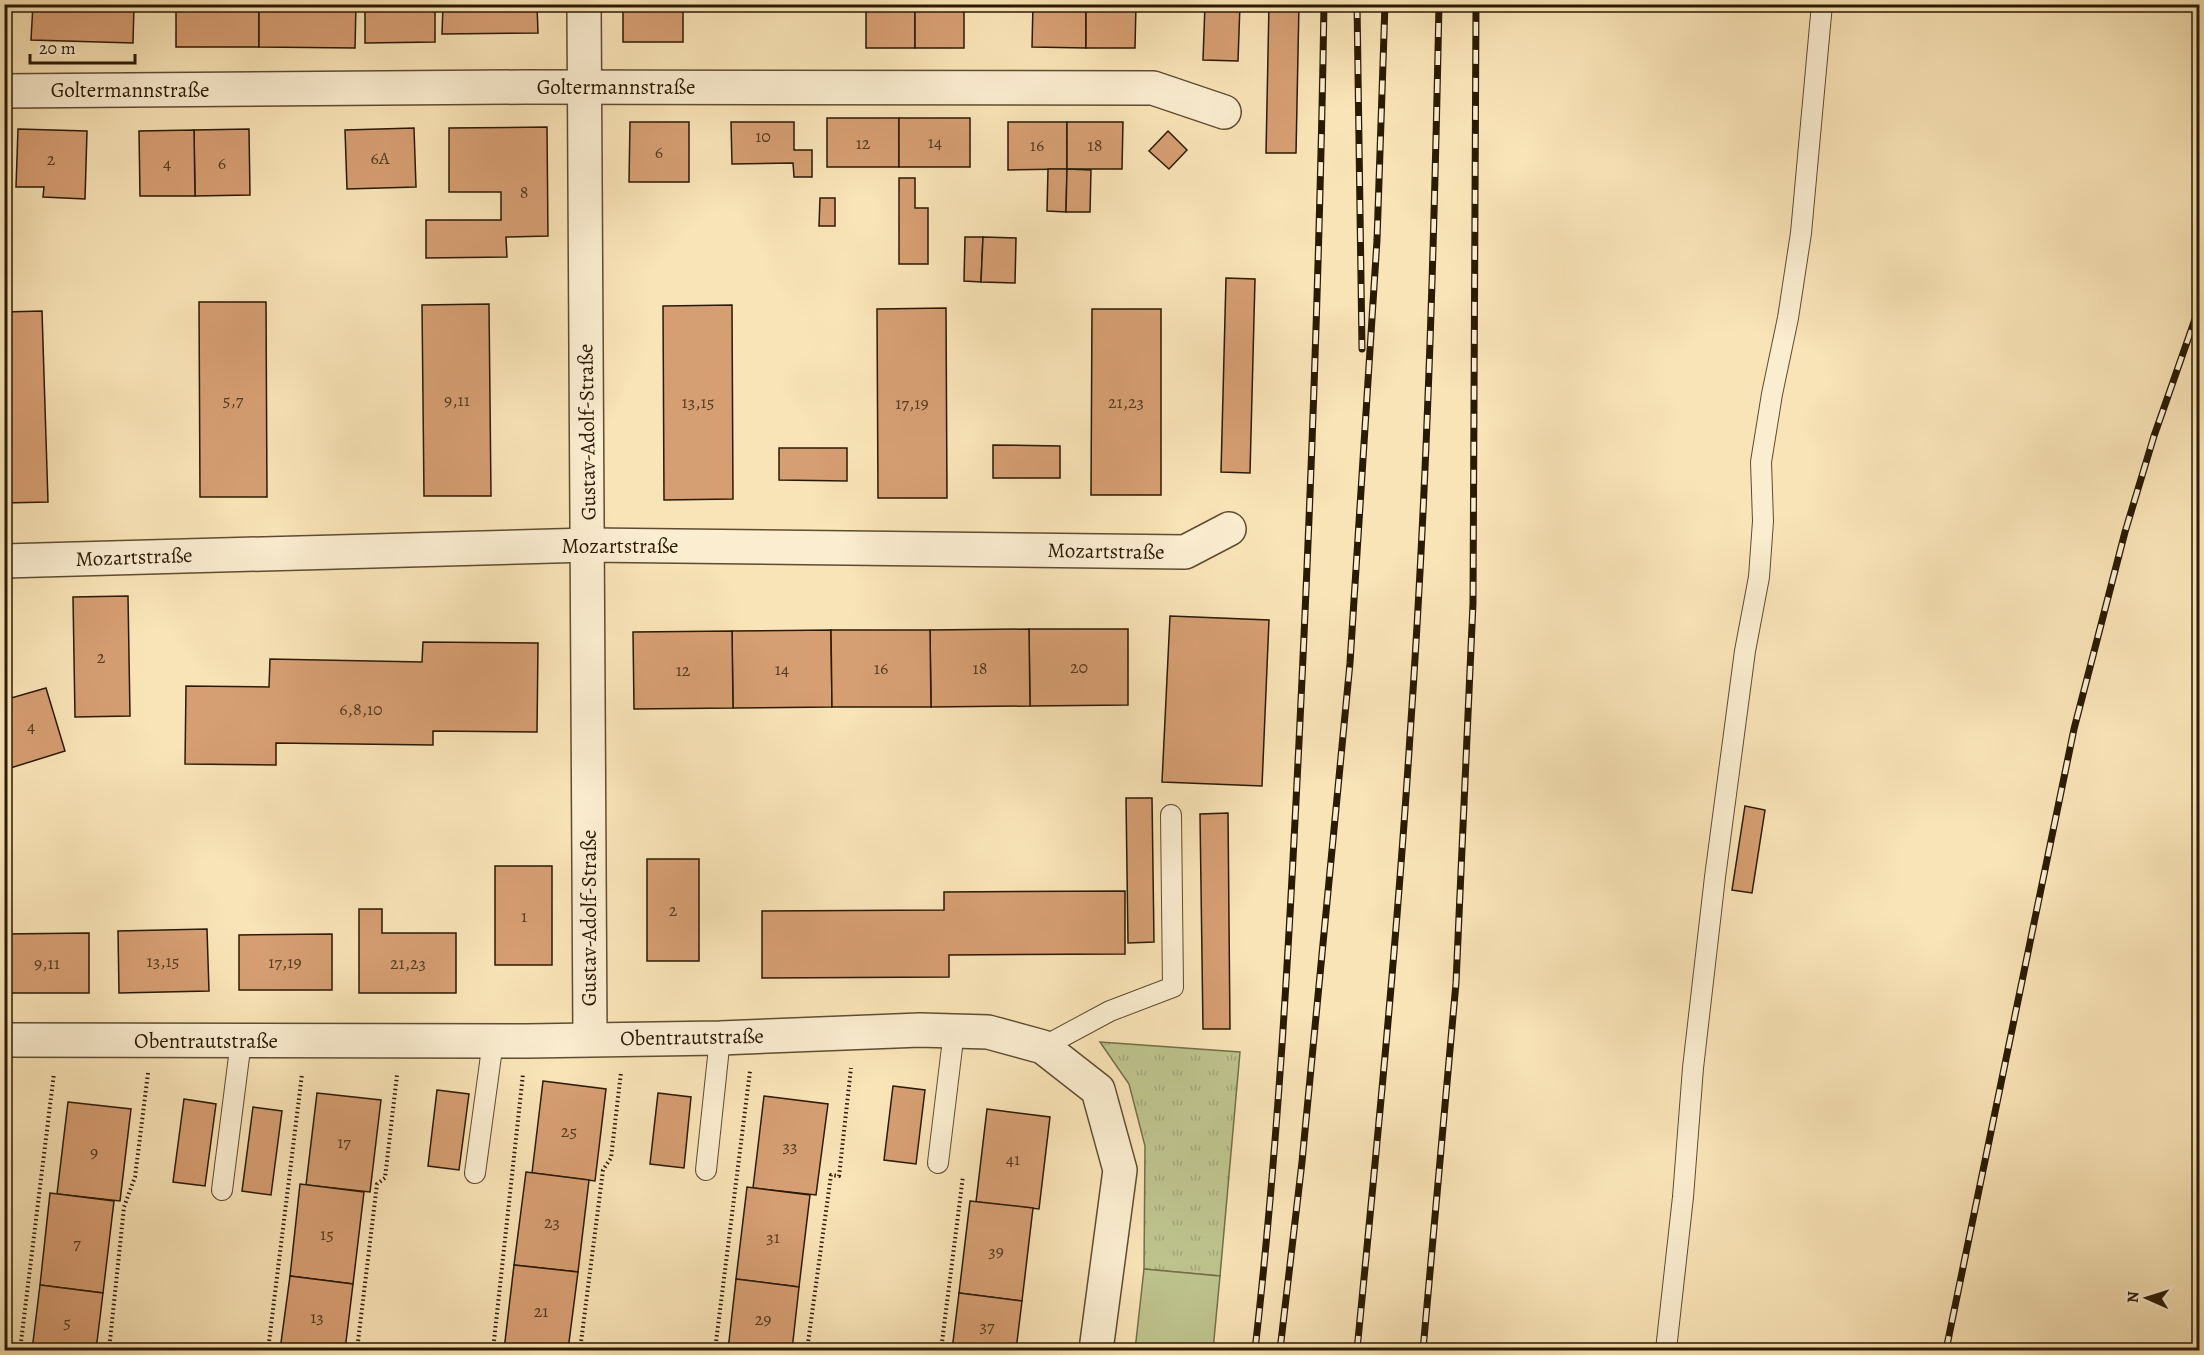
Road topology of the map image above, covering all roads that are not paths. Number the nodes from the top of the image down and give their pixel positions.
1 (584, 4) edge
2 (1822, 4) edge
3 (584, 87) junction
4 (4, 91) edge
5 (1224, 112) dead end
6 (1229, 529) dead end
7 (589, 545) junction
8 (4, 561) edge
9 (1171, 815) dead end
10 (954, 1031) junction
11 (720, 1038) junction
12 (590, 1039) junction
13 (4, 1040) edge
14 (241, 1041) junction
15 (493, 1041) junction
16 (1043, 1047) junction
17 (938, 1163) dead end
18 (706, 1170) dead end
19 (475, 1173) dead end
20 (222, 1190) dead end
21 (1096, 1350) edge
22 (1666, 1350) edge

1 - 3 street, Gustav-Adolf-Straße
2 - 22 lane
3 - 4 street, Goltermannstraße
3 - 5 street, Goltermannstraße
3 - 7 street, Gustav-Adolf-Straße
6 - 7 street, Mozartstraße
7 - 8 street, Mozartstraße
7 - 12 street, Gustav-Adolf-Straße
9 - 16 lane
10 - 11 street, Obentrautstraße
10 - 16 street, Obentrautstraße
10 - 17 lane
11 - 12 street, Obentrautstraße
11 - 18 lane
12 - 15 street, Obentrautstraße
13 - 14 street, Obentrautstraße
14 - 15 street, Obentrautstraße
14 - 20 lane
15 - 19 lane
16 - 21 street, Obentrautstraße

